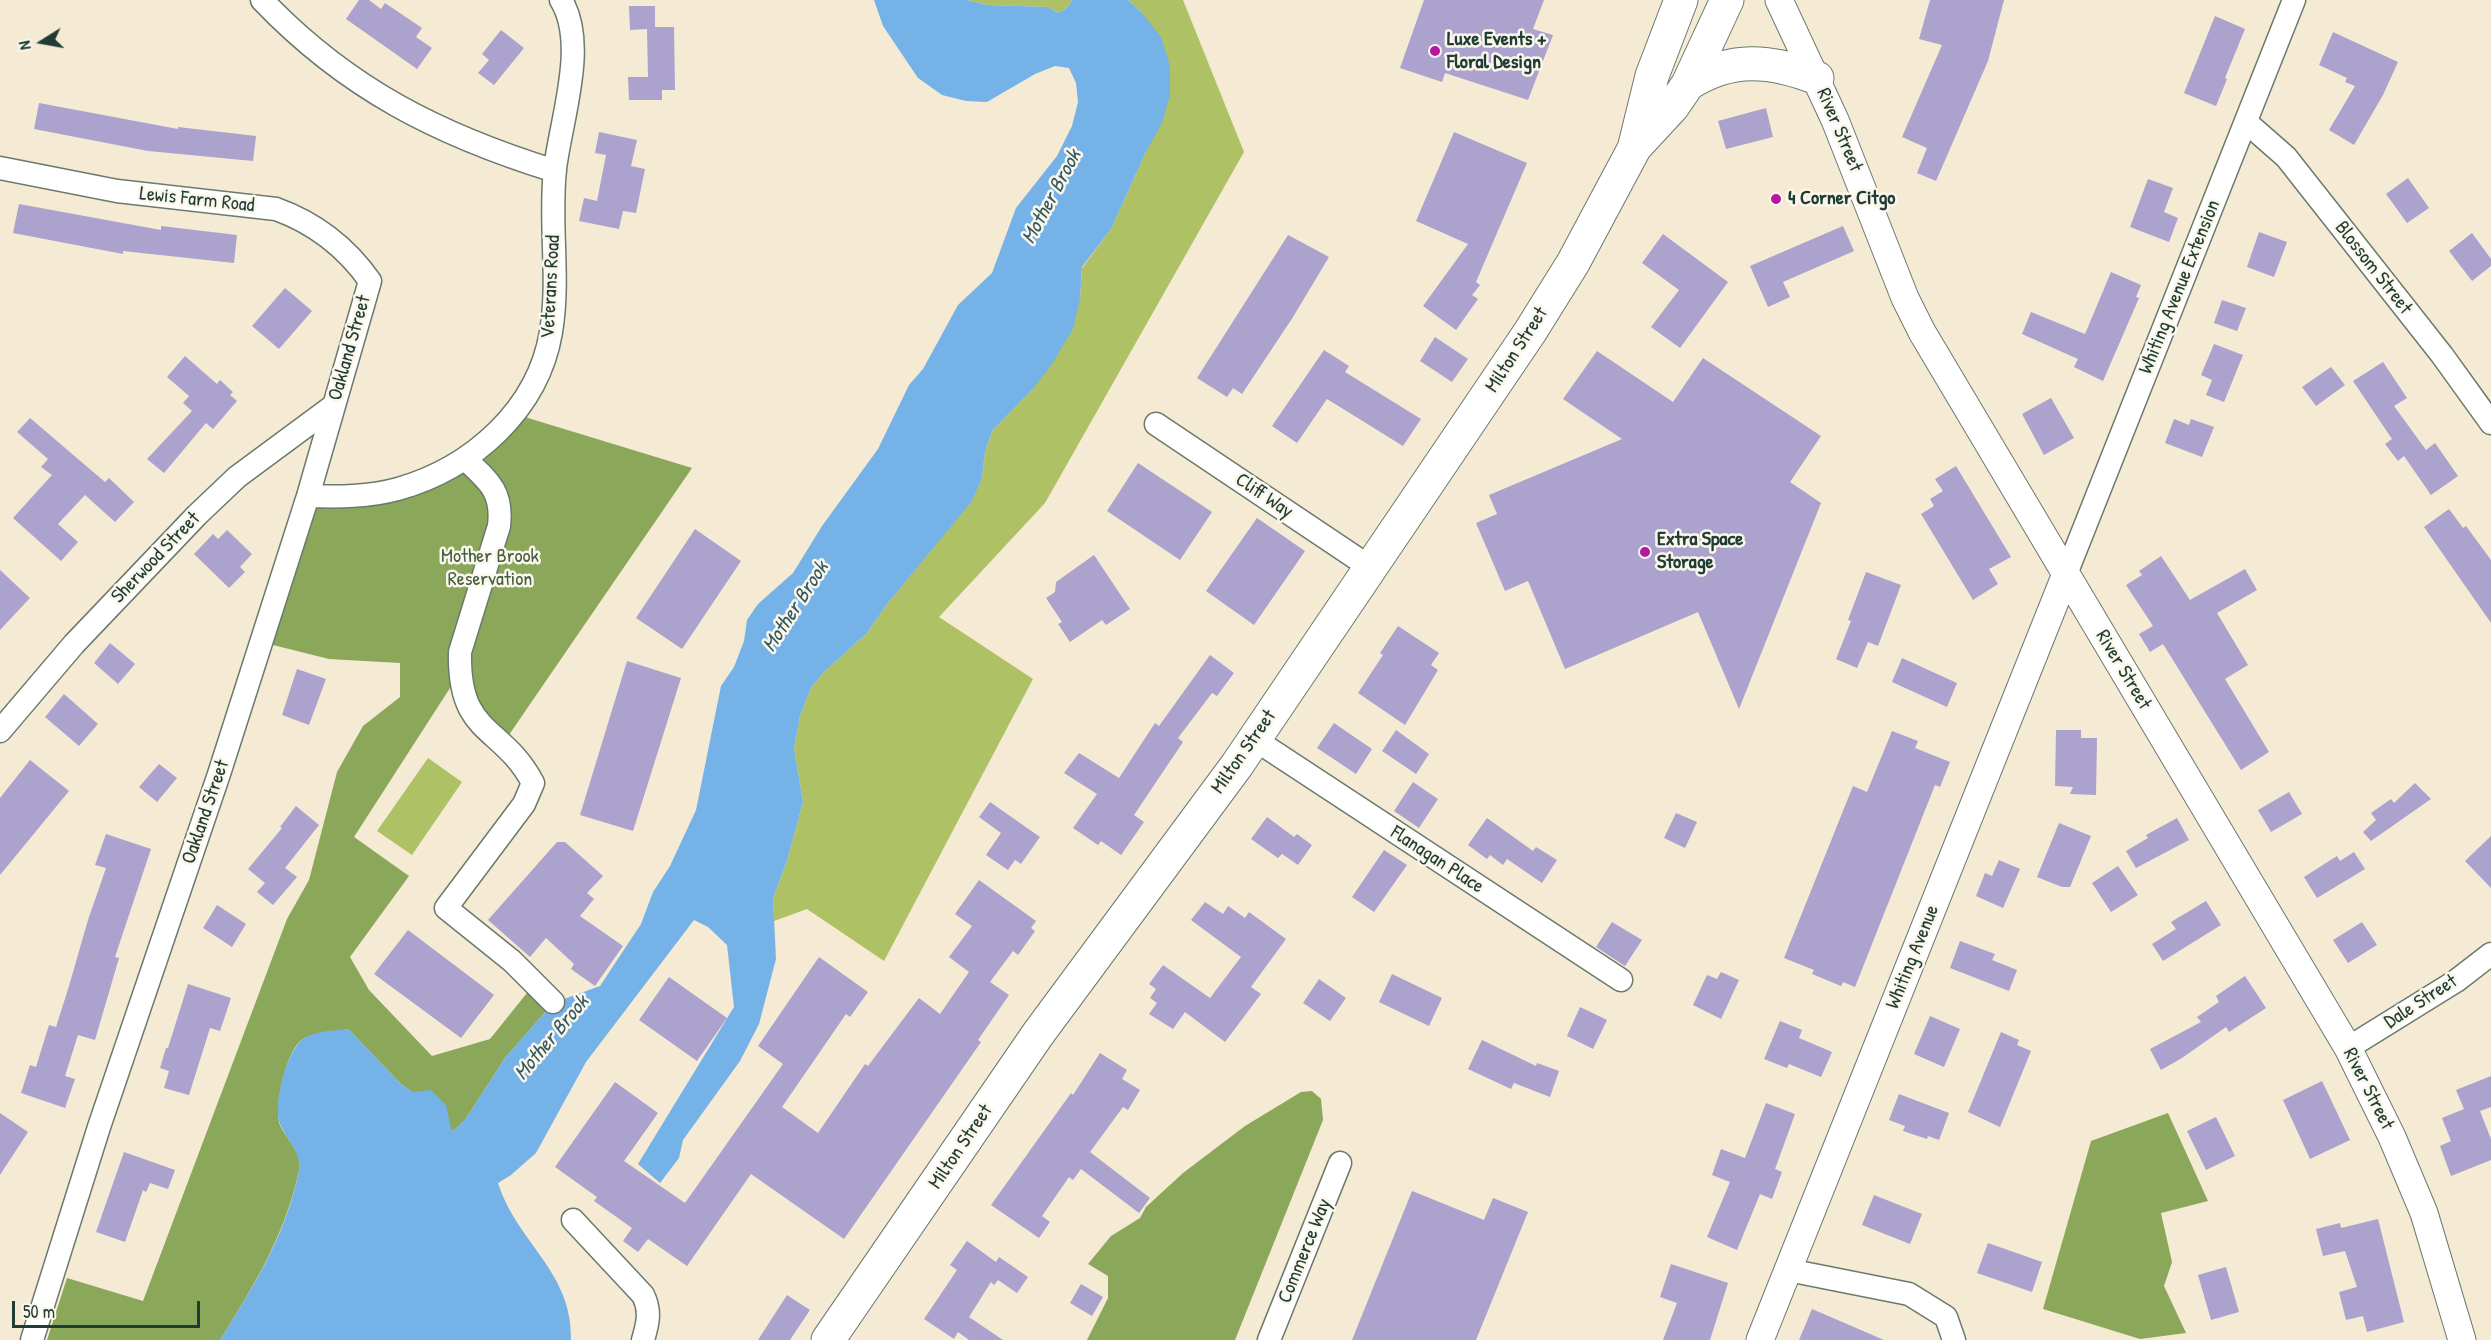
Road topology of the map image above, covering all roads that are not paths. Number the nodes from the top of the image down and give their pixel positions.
1 (262, 0) edge
2 (561, 0) edge
3 (1662, 0) edge
4 (1681, 0) edge
5 (1727, 0) edge
6 (1779, 0) edge
7 (2294, 0) edge
8 (1652, 76) junction
9 (1817, 78) junction
10 (1688, 84) junction
11 (2246, 122) junction
12 (1635, 147) junction
13 (0, 168) edge
14 (555, 171) junction
15 (370, 281) joint
16 (333, 406) junction
17 (2491, 423) edge
18 (1156, 424) dead end
19 (465, 459) junction
20 (308, 496) junction
21 (1371, 568) junction
22 (2066, 574) junction
23 (0, 731) edge
24 (1254, 739) junction
25 (2491, 954) edge
26 (1621, 980) dead end
27 (553, 1002) dead end
28 (2348, 1048) junction
29 (1340, 1162) dead end
30 (573, 1220) dead end
31 (1788, 1270) junction
32 (32, 1340) edge
33 (643, 1340) edge
34 (828, 1340) edge
35 (1269, 1340) edge
36 (1760, 1340) edge
37 (1954, 1340) edge
38 (2462, 1340) edge

1 - 14 street
2 - 14 street, Veterans Road
3 - 8 main road
4 - 8 main road, Milton Street
5 - 10 main road, Milton Street
6 - 9 street, River Street
7 - 11 street, Whiting Avenue Extension
8 - 12 main road, Milton Street
9 - 10 main road
9 - 22 street, River Street
10 - 12 main road, Milton Street
11 - 17 street, Blossom Street
11 - 22 street, Whiting Avenue Extension
12 - 21 main road, Milton Street
13 - 15 street, Lewis Farm Road
14 - 19 street, Veterans Road
15 - 16 street, Oakland Street
16 - 20 street, Oakland Street
16 - 23 street, Sherwood Street
18 - 21 street, Cliff Way
19 - 20 street, Veterans Road
19 - 27 street
20 - 32 street, Oakland Street
21 - 24 main road, Milton Street
22 - 28 street, River Street
22 - 31 street, Whiting Avenue
24 - 26 street, Flanagan Place
24 - 34 main road, Milton Street
25 - 28 street, Dale Street
28 - 38 street, River Street
29 - 35 street, Commerce Way
30 - 33 street
31 - 36 street, Whiting Avenue
31 - 37 street

